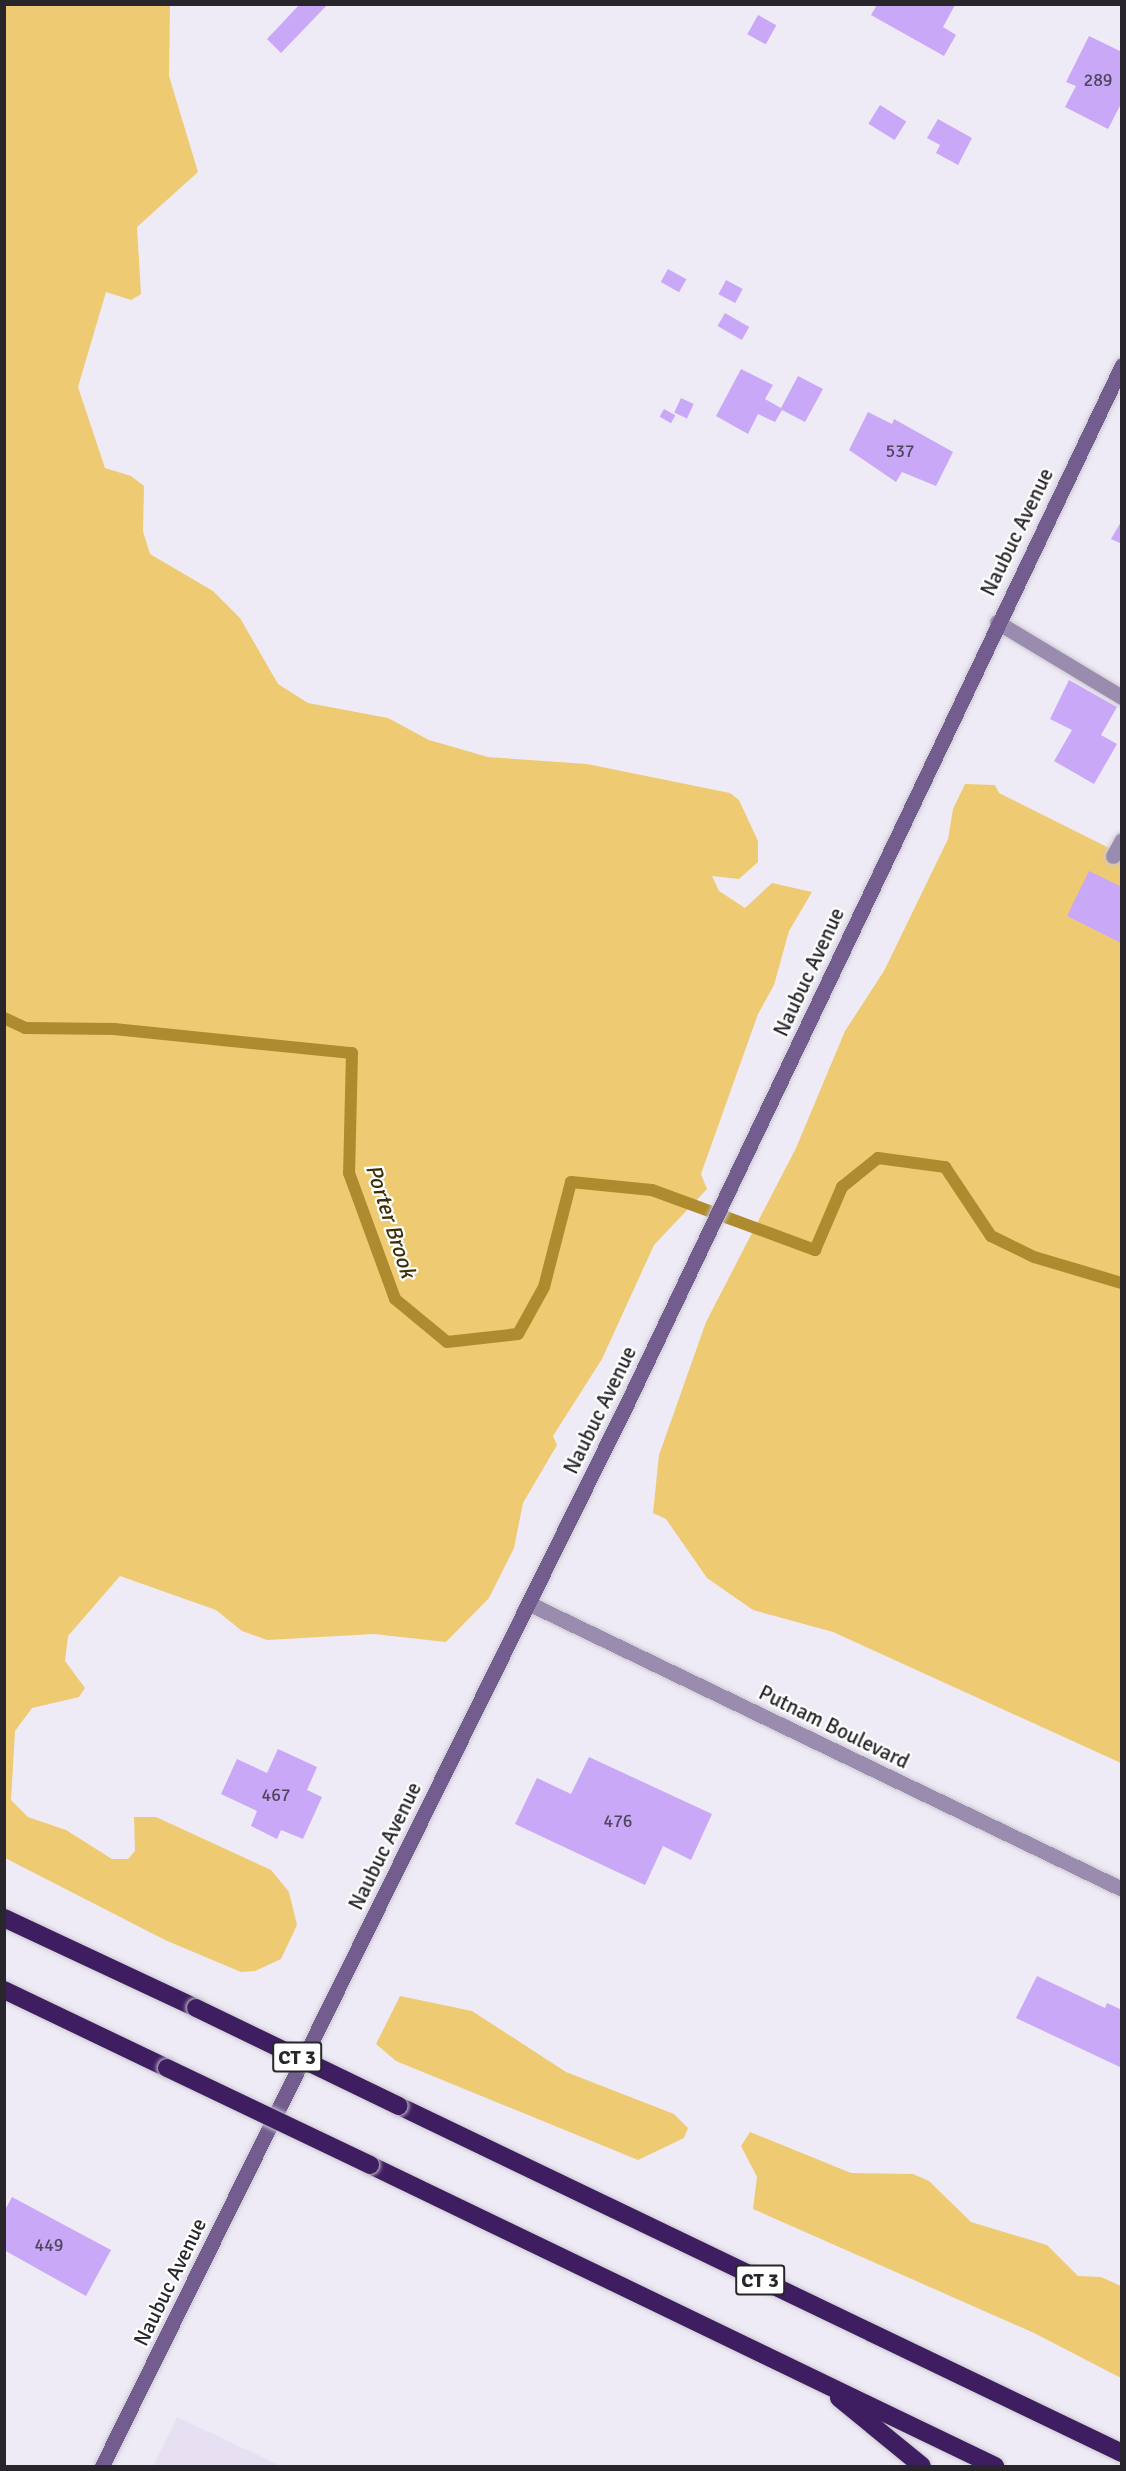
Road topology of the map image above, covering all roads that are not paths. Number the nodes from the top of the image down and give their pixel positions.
1 (1122, 365) edge
2 (997, 622) junction
3 (1122, 697) edge
4 (1122, 840) edge
5 (1113, 856) dead end
6 (528, 1603) junction
7 (1122, 1888) edge
8 (4, 1918) edge
9 (4, 1990) edge
10 (827, 2386) junction
11 (1122, 2453) edge
12 (102, 2466) edge
13 (922, 2466) edge
14 (994, 2466) edge

1 - 2 main road, Naubuc Avenue
2 - 3 street
2 - 6 main road, Naubuc Avenue
4 - 5 street
6 - 7 street, Putnam Boulevard
6 - 12 main road, Naubuc Avenue
8 - 11 highway, CT 3, bridge
9 - 10 highway, bridge
10 - 13 highway
10 - 14 highway

